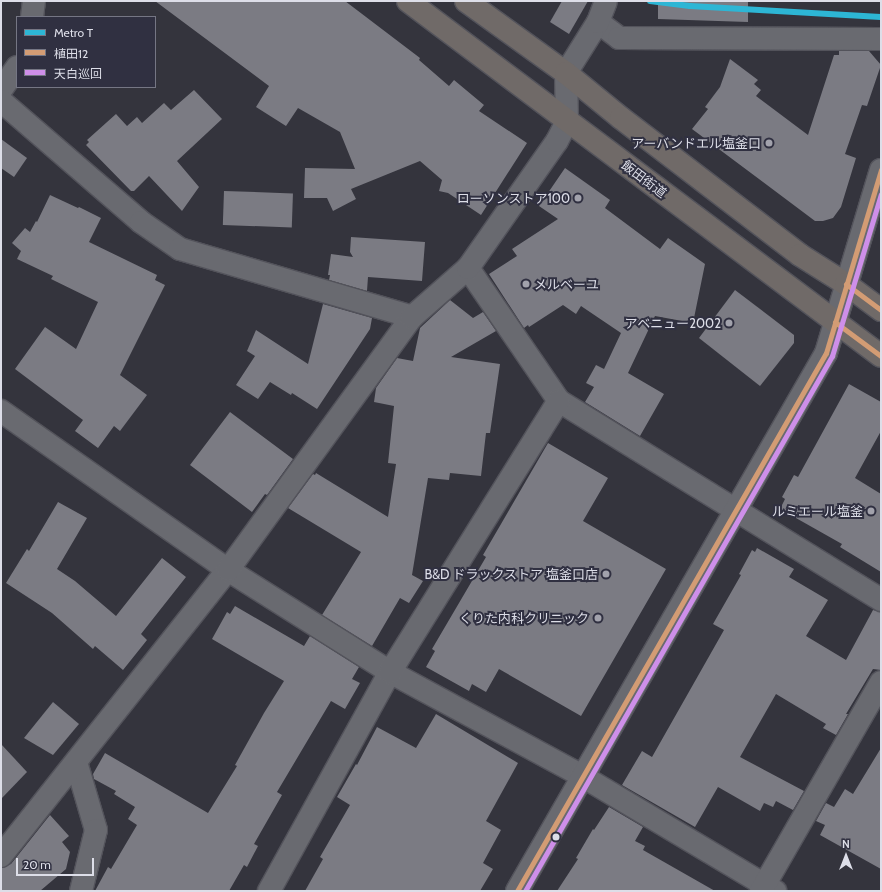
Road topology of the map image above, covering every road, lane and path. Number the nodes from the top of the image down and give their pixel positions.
1 (34, 1) edge
2 (408, 1) edge
3 (466, 1) edge
4 (606, 1) edge
5 (32, 16) edge
6 (598, 22) junction
7 (881, 39) edge
8 (16, 68) edge
9 (566, 73) junction
10 (1, 90) edge
11 (1, 101) edge
12 (567, 121) junction
13 (881, 170) edge
14 (468, 268) junction
15 (846, 284) junction
16 (881, 310) edge
17 (412, 317) junction
18 (835, 322) junction
19 (881, 356) edge
20 (559, 401) junction
21 (1, 411) edge
22 (735, 510) junction
23 (228, 570) junction
24 (881, 600) edge
25 (390, 672) junction
26 (881, 682) edge
27 (76, 762) junction
28 (582, 776) junction
29 (1, 856) edge
30 (767, 889) edge
31 (81, 891) edge
32 (269, 891) edge
33 (517, 891) edge

1 - 5 street
2 - 12 highway, 飯田街道
3 - 9 highway
4 - 6 street
6 - 7 street
6 - 9 street
8 - 10 street
9 - 12 street
9 - 15 highway
11 - 17 street
12 - 14 street
12 - 18 highway, 飯田街道
13 - 15 street
14 - 17 street
14 - 20 street
15 - 16 highway
15 - 18 street
17 - 23 street
18 - 19 highway, 飯田街道
18 - 22 street
20 - 22 street
20 - 25 street
21 - 23 street
22 - 24 street
22 - 28 street
23 - 25 street
23 - 27 street
25 - 28 street
25 - 32 street
26 - 30 street
27 - 29 street
27 - 31 street
28 - 30 street
28 - 33 street

